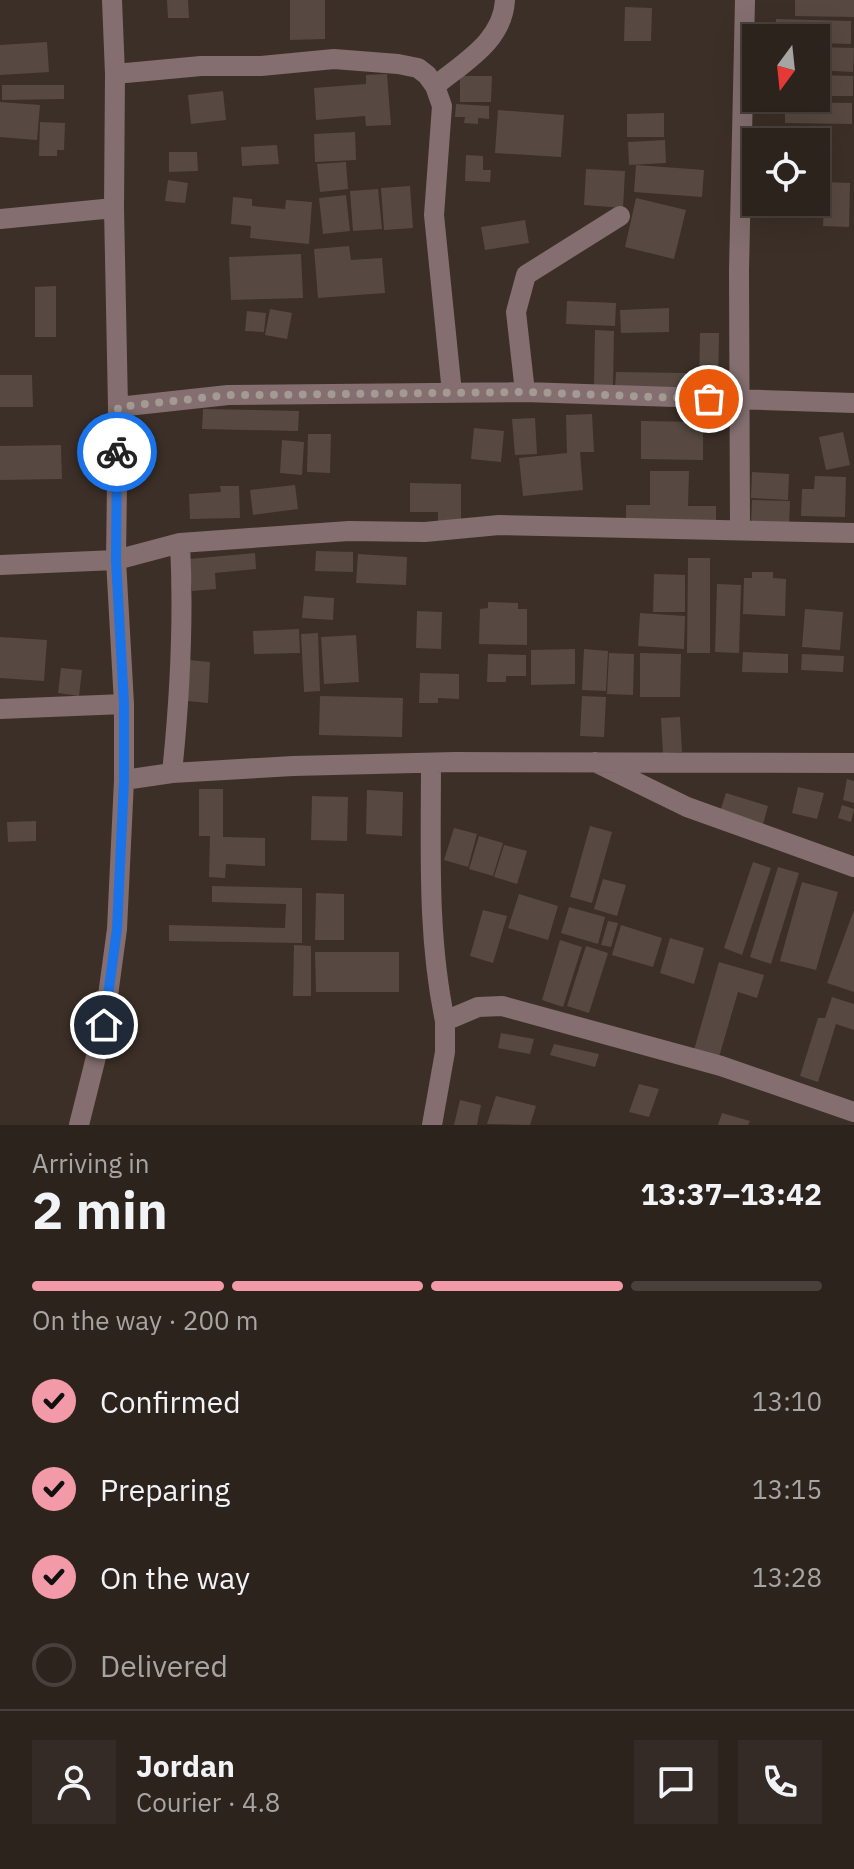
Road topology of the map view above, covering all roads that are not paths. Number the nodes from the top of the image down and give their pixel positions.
1 (112, 0) edge
2 (505, 0) edge
3 (745, 0) edge
4 (115, 74) junction
5 (435, 86) junction
6 (114, 208) junction
7 (620, 216) dead end
8 (0, 219) edge
9 (525, 392) junction
10 (452, 393) junction
11 (739, 401) junction
12 (854, 403) edge
13 (118, 407) junction
14 (740, 530) junction
15 (854, 533) edge
16 (180, 543) junction
17 (116, 560) junction
18 (0, 565) edge
19 (124, 704) junction
20 (0, 709) edge
21 (592, 761) junction
22 (431, 763) junction
23 (854, 763) edge
24 (172, 773) junction
25 (124, 780) junction
26 (854, 867) edge
27 (445, 1021) junction
28 (854, 1112) edge
29 (79, 1125) edge
30 (432, 1125) edge

1 - 4 street
2 - 5 street
3 - 11 street
4 - 5 street
4 - 6 street
5 - 10 street
6 - 8 street
6 - 13 street
7 - 9 street
9 - 10 street
9 - 11 street
10 - 13 street
11 - 12 street
11 - 14 street
13 - 17 street
14 - 15 street
14 - 16 street
16 - 17 street
16 - 24 street
17 - 18 street
17 - 19 street
19 - 20 street
19 - 25 street
21 - 22 street
21 - 23 street
21 - 26 street
22 - 24 street
22 - 27 street
24 - 25 street
25 - 29 street
27 - 28 street
27 - 30 street

